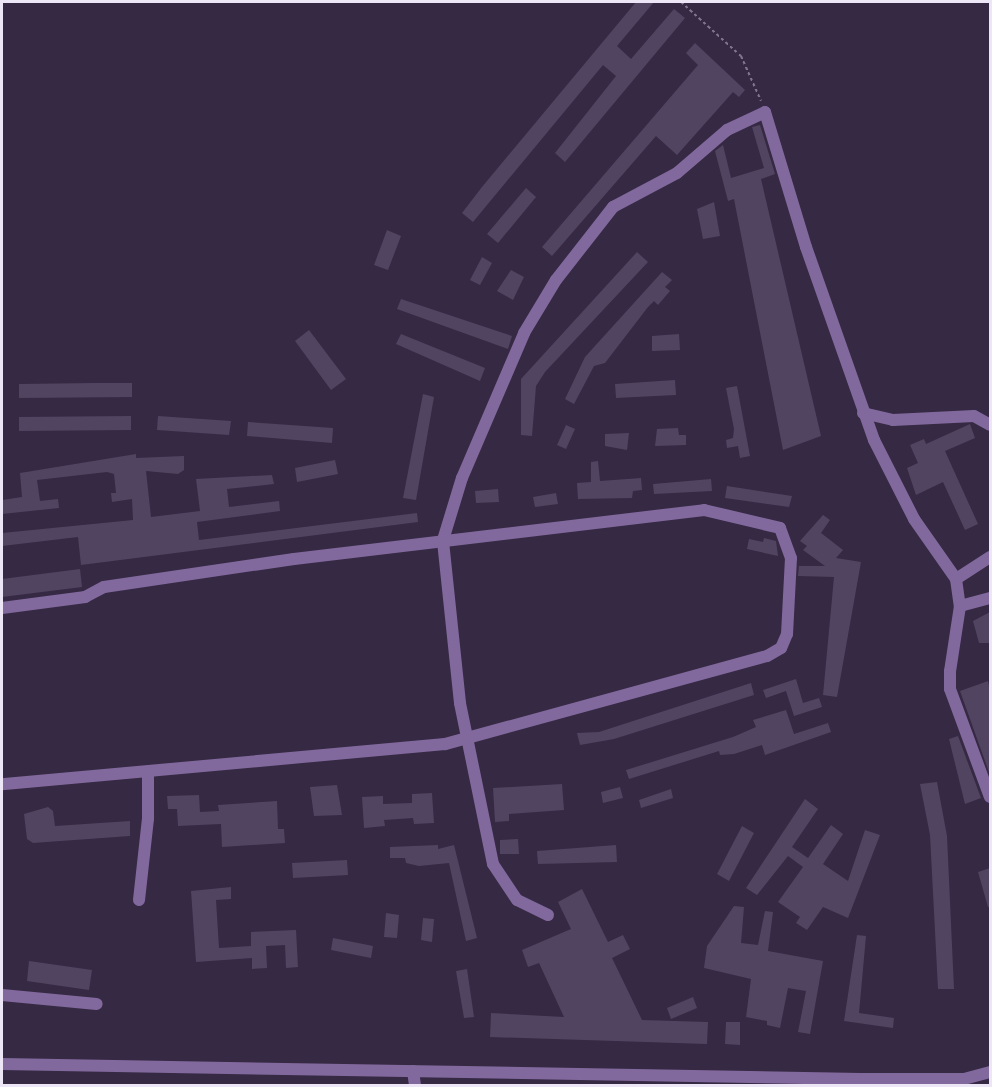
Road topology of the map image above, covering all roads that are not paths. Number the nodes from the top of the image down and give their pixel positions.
1 (863, 413) junction
2 (990, 425) edge
3 (443, 540) junction
4 (990, 557) edge
5 (956, 579) junction
6 (990, 598) edge
7 (960, 606) junction
8 (2, 608) edge
9 (469, 739) junction
10 (148, 773) junction
11 (2, 784) edge
12 (990, 797) edge
13 (139, 900) dead end
14 (548, 915) dead end
15 (2, 995) edge
16 (97, 1004) dead end
17 (2, 1064) edge
18 (413, 1071) junction
19 (990, 1072) edge
20 (711, 1082) edge
21 (861, 1082) edge
22 (415, 1086) edge

1 - 2 street
1 - 3 street
1 - 5 street
3 - 8 street
3 - 9 street
3 - 9 street
4 - 5 street
5 - 7 street
6 - 7 street
7 - 12 street
9 - 10 street
9 - 14 street
10 - 11 street
10 - 13 street
15 - 16 street
17 - 18 street
18 - 20 street
18 - 22 street
19 - 21 street
20 - 21 street

